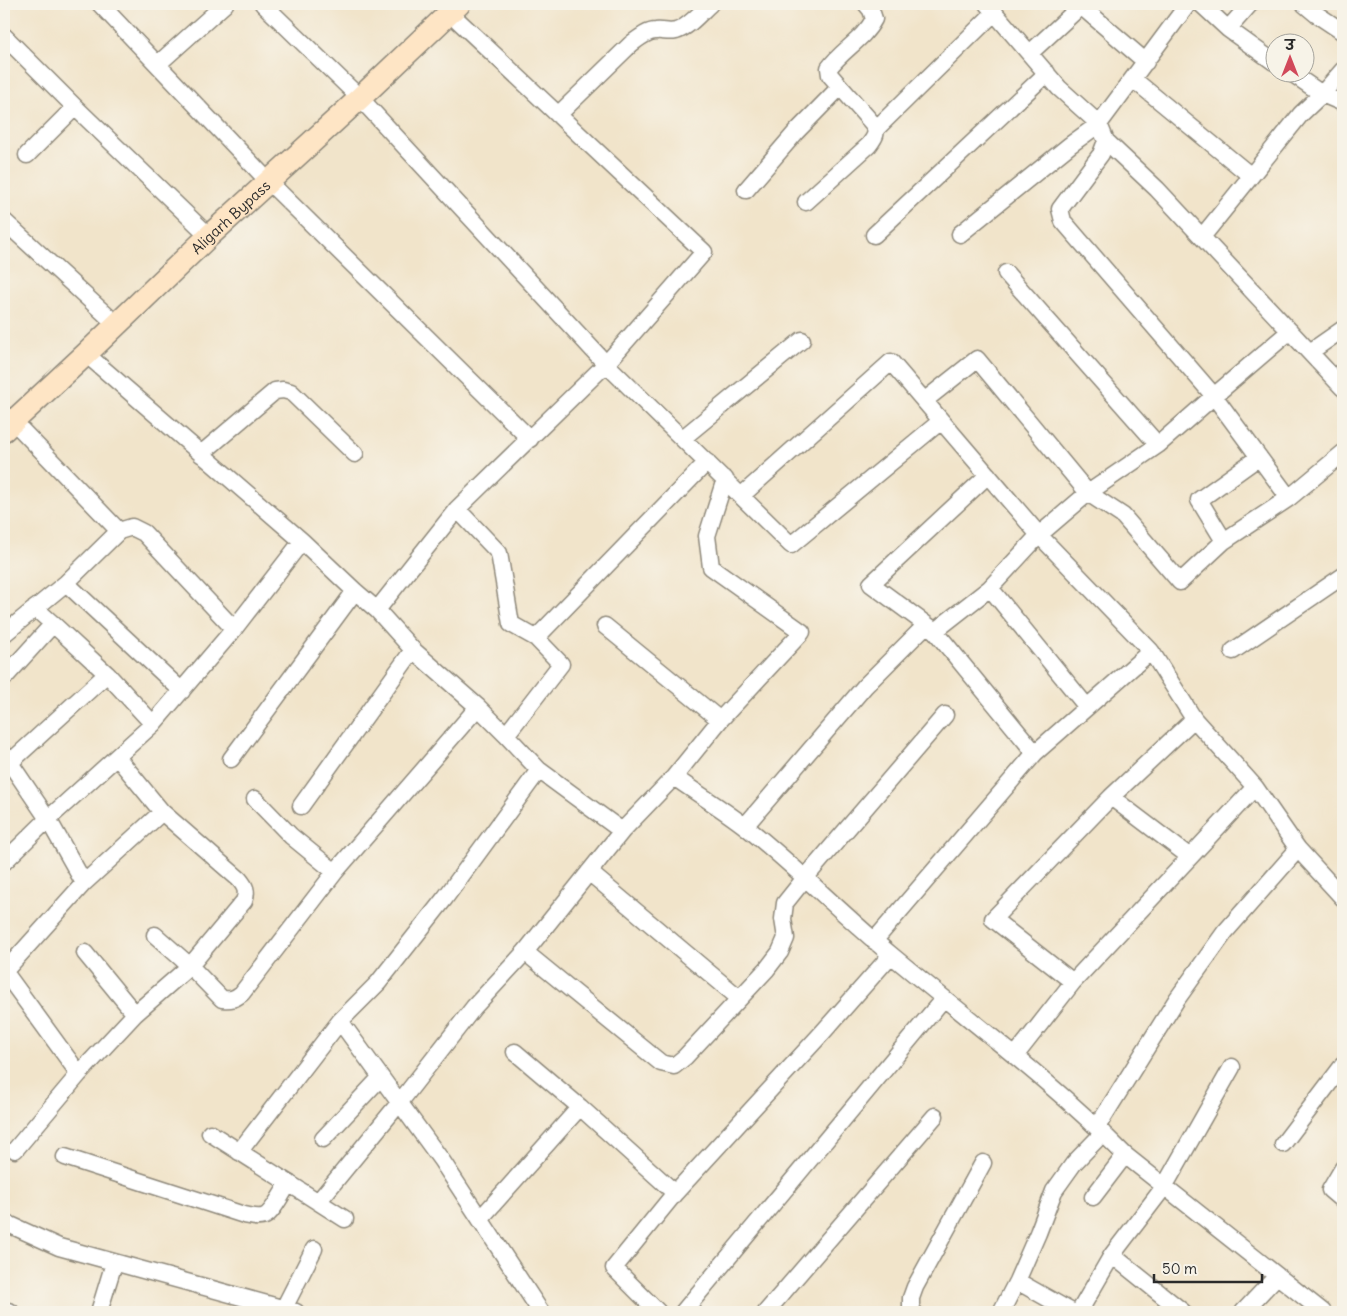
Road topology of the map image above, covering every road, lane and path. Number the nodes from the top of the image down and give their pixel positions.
1 (100, 4) edge
2 (225, 4) edge
3 (263, 4) edge
4 (710, 4) edge
5 (866, 4) edge
6 (1188, 4) edge
7 (1201, 4) edge
8 (1250, 4) edge
9 (1304, 4) edge
10 (1082, 5) edge
11 (454, 8) edge
12 (991, 8) edge
13 (1228, 29) junction
14 (1343, 32) edge
15 (4, 36) edge
16 (1030, 53) junction
17 (1264, 55) edge
18 (1146, 62) junction
19 (158, 64) junction
20 (1343, 70) edge
21 (1047, 73) junction
22 (1133, 79) junction
23 (1305, 82) edge
24 (840, 87) junction
25 (1322, 94) junction
26 (360, 98) junction
27 (1343, 103) edge
28 (75, 107) junction
29 (558, 115) junction
30 (1099, 124) junction
31 (876, 129) junction
32 (1106, 141) junction
33 (27, 155) dead end
34 (1251, 176) junction
35 (269, 182) junction
36 (746, 190) dead end
37 (806, 202) dead end
38 (4, 221) edge
39 (960, 234) dead end
40 (209, 236) junction
41 (874, 236) dead end
42 (1202, 237) junction
43 (1006, 273) dead end
44 (116, 324) junction
45 (1343, 329) edge
46 (1290, 331) junction
47 (802, 340) dead end
48 (1310, 352) junction
49 (86, 354) junction
50 (606, 364) junction
51 (1343, 388) edge
52 (1214, 396) junction
53 (924, 401) junction
54 (941, 421) junction
55 (8, 426) edge
56 (683, 438) junction
57 (530, 439) junction
58 (1158, 445) junction
59 (1343, 453) edge
60 (201, 454) junction
61 (355, 454) dead end
62 (1259, 458) junction
63 (707, 462) junction
64 (988, 476) junction
65 (725, 479) junction
66 (1088, 493) junction
67 (741, 496) junction
68 (1289, 498) junction
69 (457, 509) junction
70 (118, 531) junction
71 (1039, 535) junction
72 (302, 541) junction
73 (1224, 541) junction
74 (1343, 576) edge
75 (66, 583) junction
76 (990, 588) junction
77 (355, 591) junction
78 (34, 608) junction
79 (377, 610) junction
80 (54, 624) junction
81 (605, 626) dead end
82 (931, 628) junction
83 (234, 629) junction
84 (4, 634) edge
85 (536, 638) junction
86 (412, 650) junction
87 (1151, 651) junction
88 (1233, 651) dead end
89 (107, 674) junction
90 (4, 678) edge
91 (182, 691) junction
92 (478, 707) junction
93 (1087, 707) junction
94 (946, 715) dead end
95 (1194, 719) junction
96 (720, 720) junction
97 (152, 724) junction
98 (506, 735) junction
99 (1035, 754) junction
100 (117, 757) junction
101 (231, 758) dead end
102 (6, 762) edge
103 (539, 770) junction
104 (674, 777) junction
105 (1255, 788) junction
106 (1111, 796) junction
107 (255, 799) dead end
108 (301, 806) dead end
109 (162, 812) junction
110 (48, 819) junction
111 (745, 826) junction
112 (622, 831) junction
113 (1298, 850) junction
114 (1190, 857) junction
115 (4, 862) edge
116 (335, 872) junction
117 (589, 872) junction
118 (804, 878) junction
119 (84, 883) junction
120 (1343, 898) edge
121 (155, 935) dead end
122 (874, 941) junction
123 (525, 952) junction
124 (85, 953) dead end
125 (891, 955) junction
126 (190, 966) junction
127 (4, 972) edge
128 (1073, 982) junction
129 (739, 998) junction
130 (944, 998) junction
131 (135, 1014) junction
132 (340, 1021) junction
133 (515, 1052) dead end
134 (1014, 1056) junction
135 (1343, 1065) edge
136 (1232, 1067) dead end
137 (78, 1074) junction
138 (382, 1077) junction
139 (400, 1102) junction
140 (580, 1107) junction
141 (935, 1116) dead end
142 (1100, 1130) junction
143 (210, 1134) dead end
144 (323, 1139) dead end
145 (1283, 1144) dead end
146 (15, 1150) dead end
147 (240, 1152) junction
148 (1125, 1156) junction
149 (65, 1157) dead end
150 (983, 1163) dead end
151 (1343, 1168) edge
152 (289, 1183) junction
153 (1164, 1187) junction
154 (675, 1193) junction
155 (1093, 1197) dead end
156 (1343, 1201) edge
157 (318, 1202) junction
158 (345, 1219) dead end
159 (480, 1219) junction
160 (4, 1222) edge
161 (314, 1248) dead end
162 (1112, 1256) junction
163 (114, 1263) junction
164 (1277, 1276) junction
165 (1017, 1281) junction
166 (4, 1310) edge
167 (290, 1310) edge
168 (11, 1312) edge
169 (99, 1312) edge
170 (542, 1312) edge
171 (658, 1312) edge
172 (683, 1312) edge
173 (766, 1312) edge
174 (914, 1312) edge
175 (1001, 1312) edge
176 (1072, 1312) edge
177 (1079, 1312) edge
178 (1183, 1312) edge
179 (1243, 1312) edge
180 (1323, 1312) edge

1 - 19 street
2 - 19 street
3 - 26 street
4 - 29 street
5 - 24 street
6 - 18 street
7 - 13 street
8 - 13 street
9 - 14 street
10 - 16 street
10 - 18 street
11 - 26 main road, Aligarh Bypass
11 - 29 street
12 - 16 street
12 - 31 street
13 - 17 street
15 - 28 street
16 - 21 street
18 - 22 street
19 - 35 street
20 - 25 street
21 - 30 street
21 - 41 street
22 - 30 street
22 - 34 street
23 - 25 street
24 - 31 street
24 - 36 street
25 - 27 street
25 - 34 street
26 - 35 main road, Aligarh Bypass
26 - 50 street
28 - 33 street
28 - 40 street
29 - 50 street
30 - 32 street
30 - 39 street
31 - 37 street
32 - 42 street
32 - 52 street
34 - 42 street
35 - 40 main road, Aligarh Bypass
35 - 57 street
38 - 44 street
40 - 44 main road, Aligarh Bypass
42 - 46 street
43 - 58 street
44 - 49 main road, Aligarh Bypass
45 - 48 street
46 - 48 street
46 - 52 street
47 - 56 street
48 - 51 street
49 - 55 main road, Aligarh Bypass
49 - 60 street
50 - 56 street
50 - 57 street
52 - 58 street
52 - 62 street
53 - 54 street
53 - 66 street
53 - 67 street
54 - 64 street
54 - 67 street
55 - 70 street
56 - 63 street
57 - 69 street
58 - 66 street
59 - 68 street
60 - 61 street
60 - 72 street
62 - 68 street
62 - 73 street
63 - 65 street
63 - 85 street
64 - 71 street
64 - 82 street
65 - 67 street
65 - 96 street
66 - 71 street
66 - 73 street
68 - 73 street
69 - 79 street
69 - 85 street
70 - 75 street
70 - 83 street
71 - 76 street
71 - 87 street
72 - 77 street
72 - 83 street
74 - 88 street
75 - 78 street
75 - 91 street
76 - 82 street
76 - 93 street
77 - 79 street
77 - 101 street
78 - 80 street
78 - 84 street
79 - 86 street
80 - 89 street
80 - 90 street
81 - 96 street
82 - 99 street
82 - 111 street
83 - 91 street
85 - 98 street
86 - 92 street
86 - 108 street
87 - 93 street
87 - 95 street
89 - 97 street
89 - 102 street
91 - 97 street
92 - 98 street
92 - 116 street
93 - 99 street
94 - 118 street
95 - 105 street
95 - 106 street
96 - 104 street
97 - 100 street
98 - 103 street
99 - 122 street
100 - 109 street
100 - 110 street
102 - 110 street
103 - 112 street
103 - 132 street
104 - 111 street
104 - 112 street
105 - 113 street
105 - 114 street
106 - 114 street
106 - 128 street
107 - 116 street
109 - 119 street
109 - 126 street
110 - 115 street
110 - 119 street
111 - 118 street
112 - 117 street
113 - 120 street
113 - 142 street
114 - 128 street
116 - 126 street
117 - 123 street
117 - 129 street
118 - 122 street
118 - 129 street
119 - 127 street
121 - 126 street
122 - 125 street
123 - 129 street
123 - 139 street
124 - 131 street
125 - 130 street
125 - 154 street
126 - 131 street
127 - 137 street
128 - 134 street
130 - 134 street
130 - 172 street
131 - 137 street
132 - 138 street
132 - 147 street
133 - 140 street
134 - 142 street
135 - 145 street
136 - 153 street
137 - 146 street
138 - 139 street
138 - 144 street
139 - 157 street
139 - 159 street
140 - 154 street
140 - 159 street
141 - 173 street
142 - 148 street
142 - 165 street
143 - 147 street
147 - 152 street
148 - 153 street
148 - 155 street
149 - 152 street
150 - 174 street
151 - 156 street
152 - 157 street
153 - 162 street
153 - 164 street
154 - 171 street
157 - 158 street
159 - 170 street
160 - 163 street
161 - 167 street
162 - 177 street
162 - 178 street
163 - 167 street
163 - 169 street
164 - 179 street
164 - 180 street
165 - 175 street
165 - 176 street
166 - 168 street

